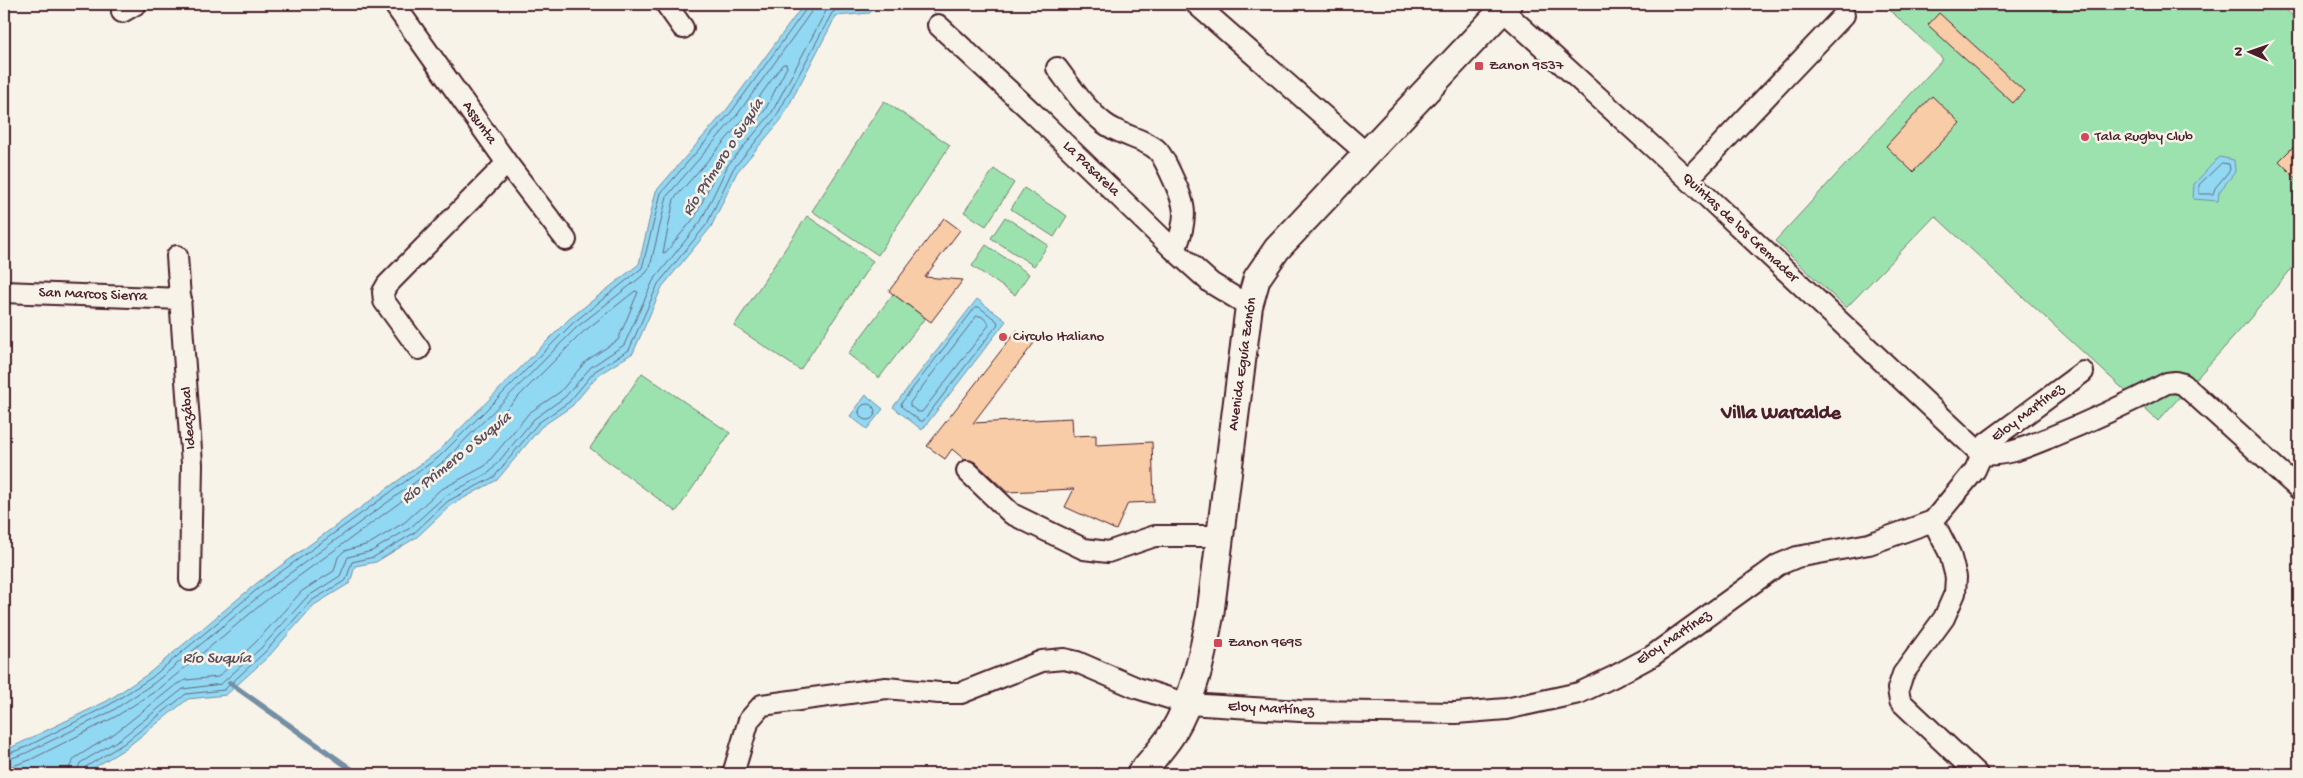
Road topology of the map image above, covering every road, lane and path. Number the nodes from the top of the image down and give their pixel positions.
1 (394, 4) edge
2 (666, 4) edge
3 (1196, 4) edge
4 (1502, 6) edge
5 (1844, 15) dead end
6 (938, 25) dead end
7 (683, 28) dead end
8 (1058, 68) dead end
9 (1367, 154) junction
10 (507, 163) junction
11 (1688, 179) junction
12 (566, 240) dead end
13 (1175, 251) junction
14 (177, 256) dead end
15 (4, 292) edge
16 (181, 299) junction
17 (1249, 306) junction
18 (419, 349) dead end
19 (2083, 372) dead end
20 (1980, 454) junction
21 (967, 471) dead end
22 (2299, 489) edge
23 (1933, 521) junction
24 (1220, 536) junction
25 (190, 580) dead end
26 (1188, 704) junction
27 (733, 774) edge
28 (1140, 774) edge
29 (1977, 774) edge

1 - 10 street, Assunta
2 - 7 street
3 - 9 street
4 - 9 main road, Avenida Eguía Zanón
4 - 11 street, Quintas de los Cremader
5 - 11 street
6 - 13 street, La Pasarela
8 - 13 street
9 - 17 main road, Avenida Eguía Zanón
10 - 12 street, Assunta
10 - 18 street
11 - 20 street, Quintas de los Cremader
13 - 17 street, La Pasarela
14 - 16 street, Ideazábal
15 - 16 street, San Marcos Sierra
16 - 25 street, Ideazábal
17 - 24 main road, Avenida Eguía Zanón
19 - 20 street, Eloy Martínez
20 - 22 street
20 - 23 street, Eloy Martínez
21 - 24 street
23 - 26 street, Eloy Martínez
23 - 29 street
24 - 26 main road, Avenida Eguía Zanón
26 - 27 street, Eloy Martínez
26 - 28 main road, Avenida Eguía Zanón

